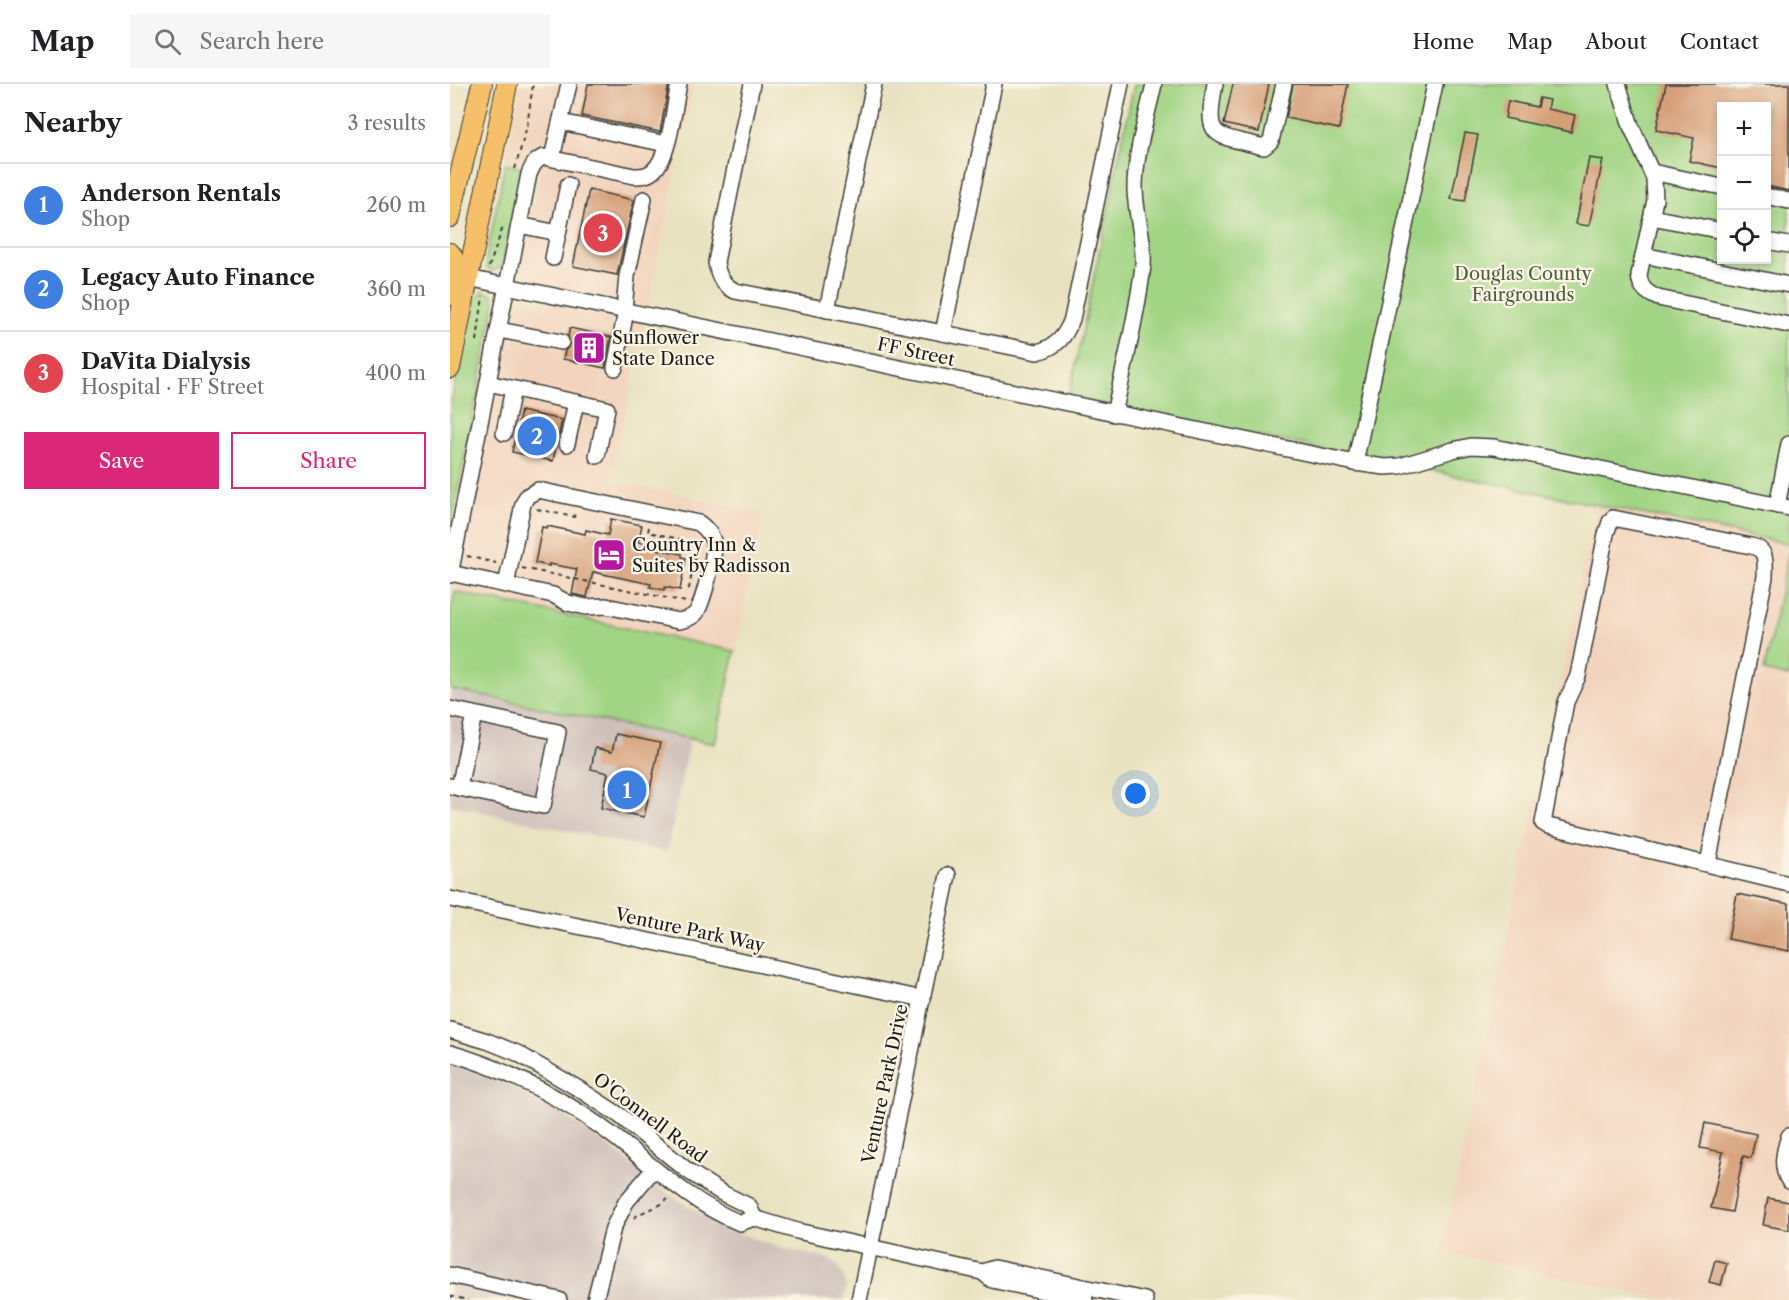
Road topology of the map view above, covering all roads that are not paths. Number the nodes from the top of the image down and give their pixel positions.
1 (482, 84) edge
2 (507, 84) edge
3 (569, 84) edge
4 (679, 84) edge
5 (752, 84) edge
6 (874, 84) edge
7 (994, 84) edge
8 (1121, 84) edge
9 (1154, 84) edge
10 (1215, 84) edge
11 (1284, 84) edge
12 (1435, 84) edge
13 (1618, 84) edge
14 (561, 122) junction
15 (666, 144) junction
16 (552, 158) junction
17 (1652, 172) junction
18 (568, 185) dead end
19 (1717, 186) edge
20 (1771, 197) edge
21 (644, 199) dead end
22 (1789, 201) edge
23 (450, 217) edge
24 (1652, 217) junction
25 (519, 225) junction
26 (1717, 230) edge
27 (558, 233) junction
28 (1771, 241) edge
29 (1789, 245) edge
30 (450, 253) edge
31 (1643, 255) junction
32 (553, 258) dead end
33 (468, 278) junction
34 (1789, 285) edge
35 (507, 286) junction
36 (450, 295) edge
37 (625, 310) junction
38 (827, 310) junction
39 (1789, 325) edge
40 (498, 330) junction
41 (943, 333) junction
42 (561, 342) dead end
43 (450, 368) edge
44 (615, 368) dead end
45 (488, 383) junction
46 (513, 389) junction
47 (576, 402) junction
48 (1114, 414) junction
49 (504, 433) dead end
50 (567, 444) dead end
51 (1789, 444) edge
52 (597, 456) dead end
53 (1355, 463) junction
54 (1783, 507) edge
55 (450, 574) edge
56 (506, 585) junction
57 (450, 709) edge
58 (474, 714) junction
59 (454, 787) edge
60 (1708, 863) junction
61 (948, 875) dead end
62 (1789, 884) edge
63 (450, 899) edge
64 (923, 999) junction
65 (450, 1030) edge
66 (450, 1053) edge
67 (1789, 1136) edge
68 (654, 1169) junction
69 (1789, 1181) edge
70 (754, 1218) junction
71 (871, 1248) junction
72 (982, 1272) junction
73 (450, 1275) edge
74 (559, 1300) edge
75 (595, 1300) edge
76 (859, 1300) edge
77 (1085, 1300) edge
78 (1145, 1300) edge

1 - 23 main road
2 - 33 main road
3 - 14 street
4 - 15 street
5 - 38 street
6 - 38 street
7 - 41 street
8 - 41 street
9 - 48 street
10 - 11 street
12 - 53 street
13 - 17 street
14 - 15 street
14 - 16 street
15 - 16 street
16 - 25 street
17 - 19 street
17 - 24 street
18 - 27 street
20 - 22 street
21 - 37 street
24 - 26 street
24 - 31 street
25 - 27 street
25 - 35 street
27 - 32 street
28 - 29 street
30 - 36 main road
31 - 34 street
31 - 39 street
33 - 35 street, FF Street
33 - 43 main road
35 - 37 street, FF Street
35 - 40 street
37 - 44 street
37 - 48 street, FF Street
38 - 41 street
40 - 42 street
40 - 45 street
45 - 46 street
45 - 55 street
46 - 47 street
46 - 49 street
47 - 50 street
47 - 52 street
48 - 53 street, FF Street
51 - 54 street
53 - 54 street, FF Street
55 - 56 street
56 - 56 street
57 - 58 street
58 - 59 street
58 - 59 street
60 - 60 street
60 - 62 street
61 - 64 street, Venture Park Drive
63 - 64 street, Venture Park Way
64 - 71 street, Venture Park Drive
65 - 70 street, O'Connell Road
66 - 68 street, O'Connell Road
67 - 69 street
68 - 70 street, O'Connell Road
68 - 75 street
70 - 71 street, O'Connell Road
71 - 72 street, O'Connell Road
71 - 76 street, Venture Park Drive
72 - 77 street, O'Connell Road
72 - 78 street, O'Connell Road
73 - 74 street

